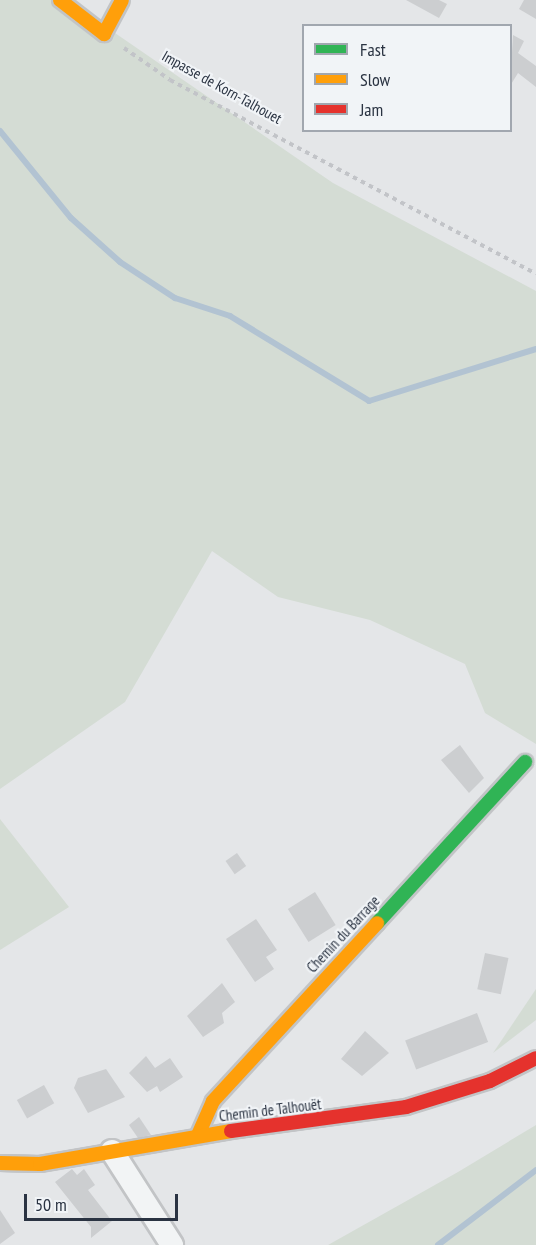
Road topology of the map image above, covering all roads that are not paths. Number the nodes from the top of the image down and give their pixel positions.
1 (60, 0) edge
2 (122, 0) edge
3 (525, 762) dead end
4 (536, 1059) edge
5 (198, 1135) junction
6 (112, 1151) junction
7 (0, 1163) edge
8 (172, 1245) edge

1 - 2 street
3 - 5 street, Chemin du Barrage
4 - 5 street, Chemin de Talhouët
5 - 6 street, Chemin de Talhouët
6 - 7 street, Chemin de Talhouët
6 - 8 street

